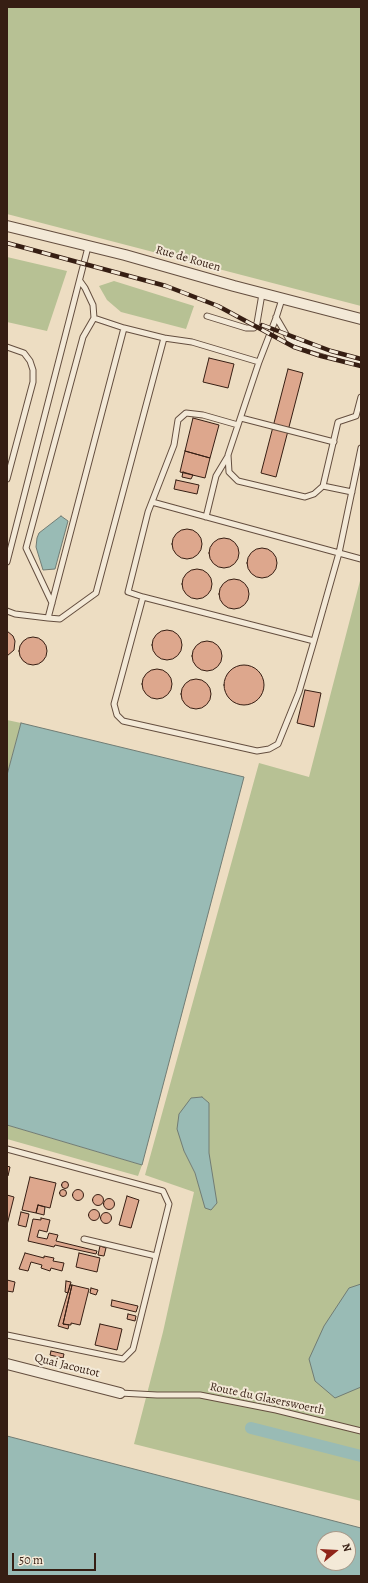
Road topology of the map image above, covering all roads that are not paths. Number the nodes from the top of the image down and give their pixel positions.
1 (7, 226) edge
2 (88, 247) junction
3 (80, 281) junction
4 (262, 294) junction
5 (282, 299) junction
6 (207, 316) dead end
7 (276, 317) junction
8 (94, 318) junction
9 (361, 319) edge
10 (124, 328) junction
11 (164, 338) junction
12 (7, 347) edge
13 (259, 362) junction
14 (361, 362) edge
15 (361, 397) edge
16 (358, 417) edge
17 (240, 418) junction
18 (238, 425) junction
19 (334, 442) junction
20 (361, 448) edge
21 (228, 455) junction
22 (7, 479) edge
23 (324, 486) junction
24 (352, 492) junction
25 (152, 502) junction
26 (206, 517) junction
27 (9, 550) edge
28 (339, 553) junction
29 (361, 559) edge
30 (7, 562) edge
31 (143, 597) junction
32 (52, 603) junction
33 (7, 611) edge
34 (48, 618) junction
35 (314, 641) junction
36 (7, 1149) edge
37 (84, 1239) dead end
38 (156, 1256) junction
39 (7, 1335) edge
40 (7, 1364) edge
41 (120, 1393) joint
42 (361, 1431) edge

1 - 2 street, Rue de Rouen
2 - 3 lane
2 - 4 street, Rue de Rouen
3 - 8 lane
3 - 27 lane
4 - 5 street, Rue de Rouen
4 - 6 lane
5 - 7 lane
5 - 9 street, Rue de Rouen
7 - 13 lane
7 - 14 lane
8 - 10 lane
8 - 32 lane
10 - 11 lane
10 - 32 lane
11 - 13 lane
11 - 34 lane
12 - 22 lane
13 - 17 lane
15 - 16 lane
16 - 19 lane
17 - 18 lane
17 - 19 lane
18 - 21 lane
18 - 25 lane
19 - 23 lane
20 - 24 lane
21 - 23 lane
21 - 26 lane
23 - 24 lane
24 - 28 lane
25 - 26 lane
25 - 31 lane
26 - 28 lane
27 - 30 lane
28 - 29 lane
28 - 35 lane
31 - 35 lane
31 - 35 lane
32 - 34 lane
33 - 34 lane
36 - 38 lane
37 - 38 lane
38 - 39 lane
40 - 41 street, Quai Jacoutot
41 - 42 lane, Route du Glaserswoerth

